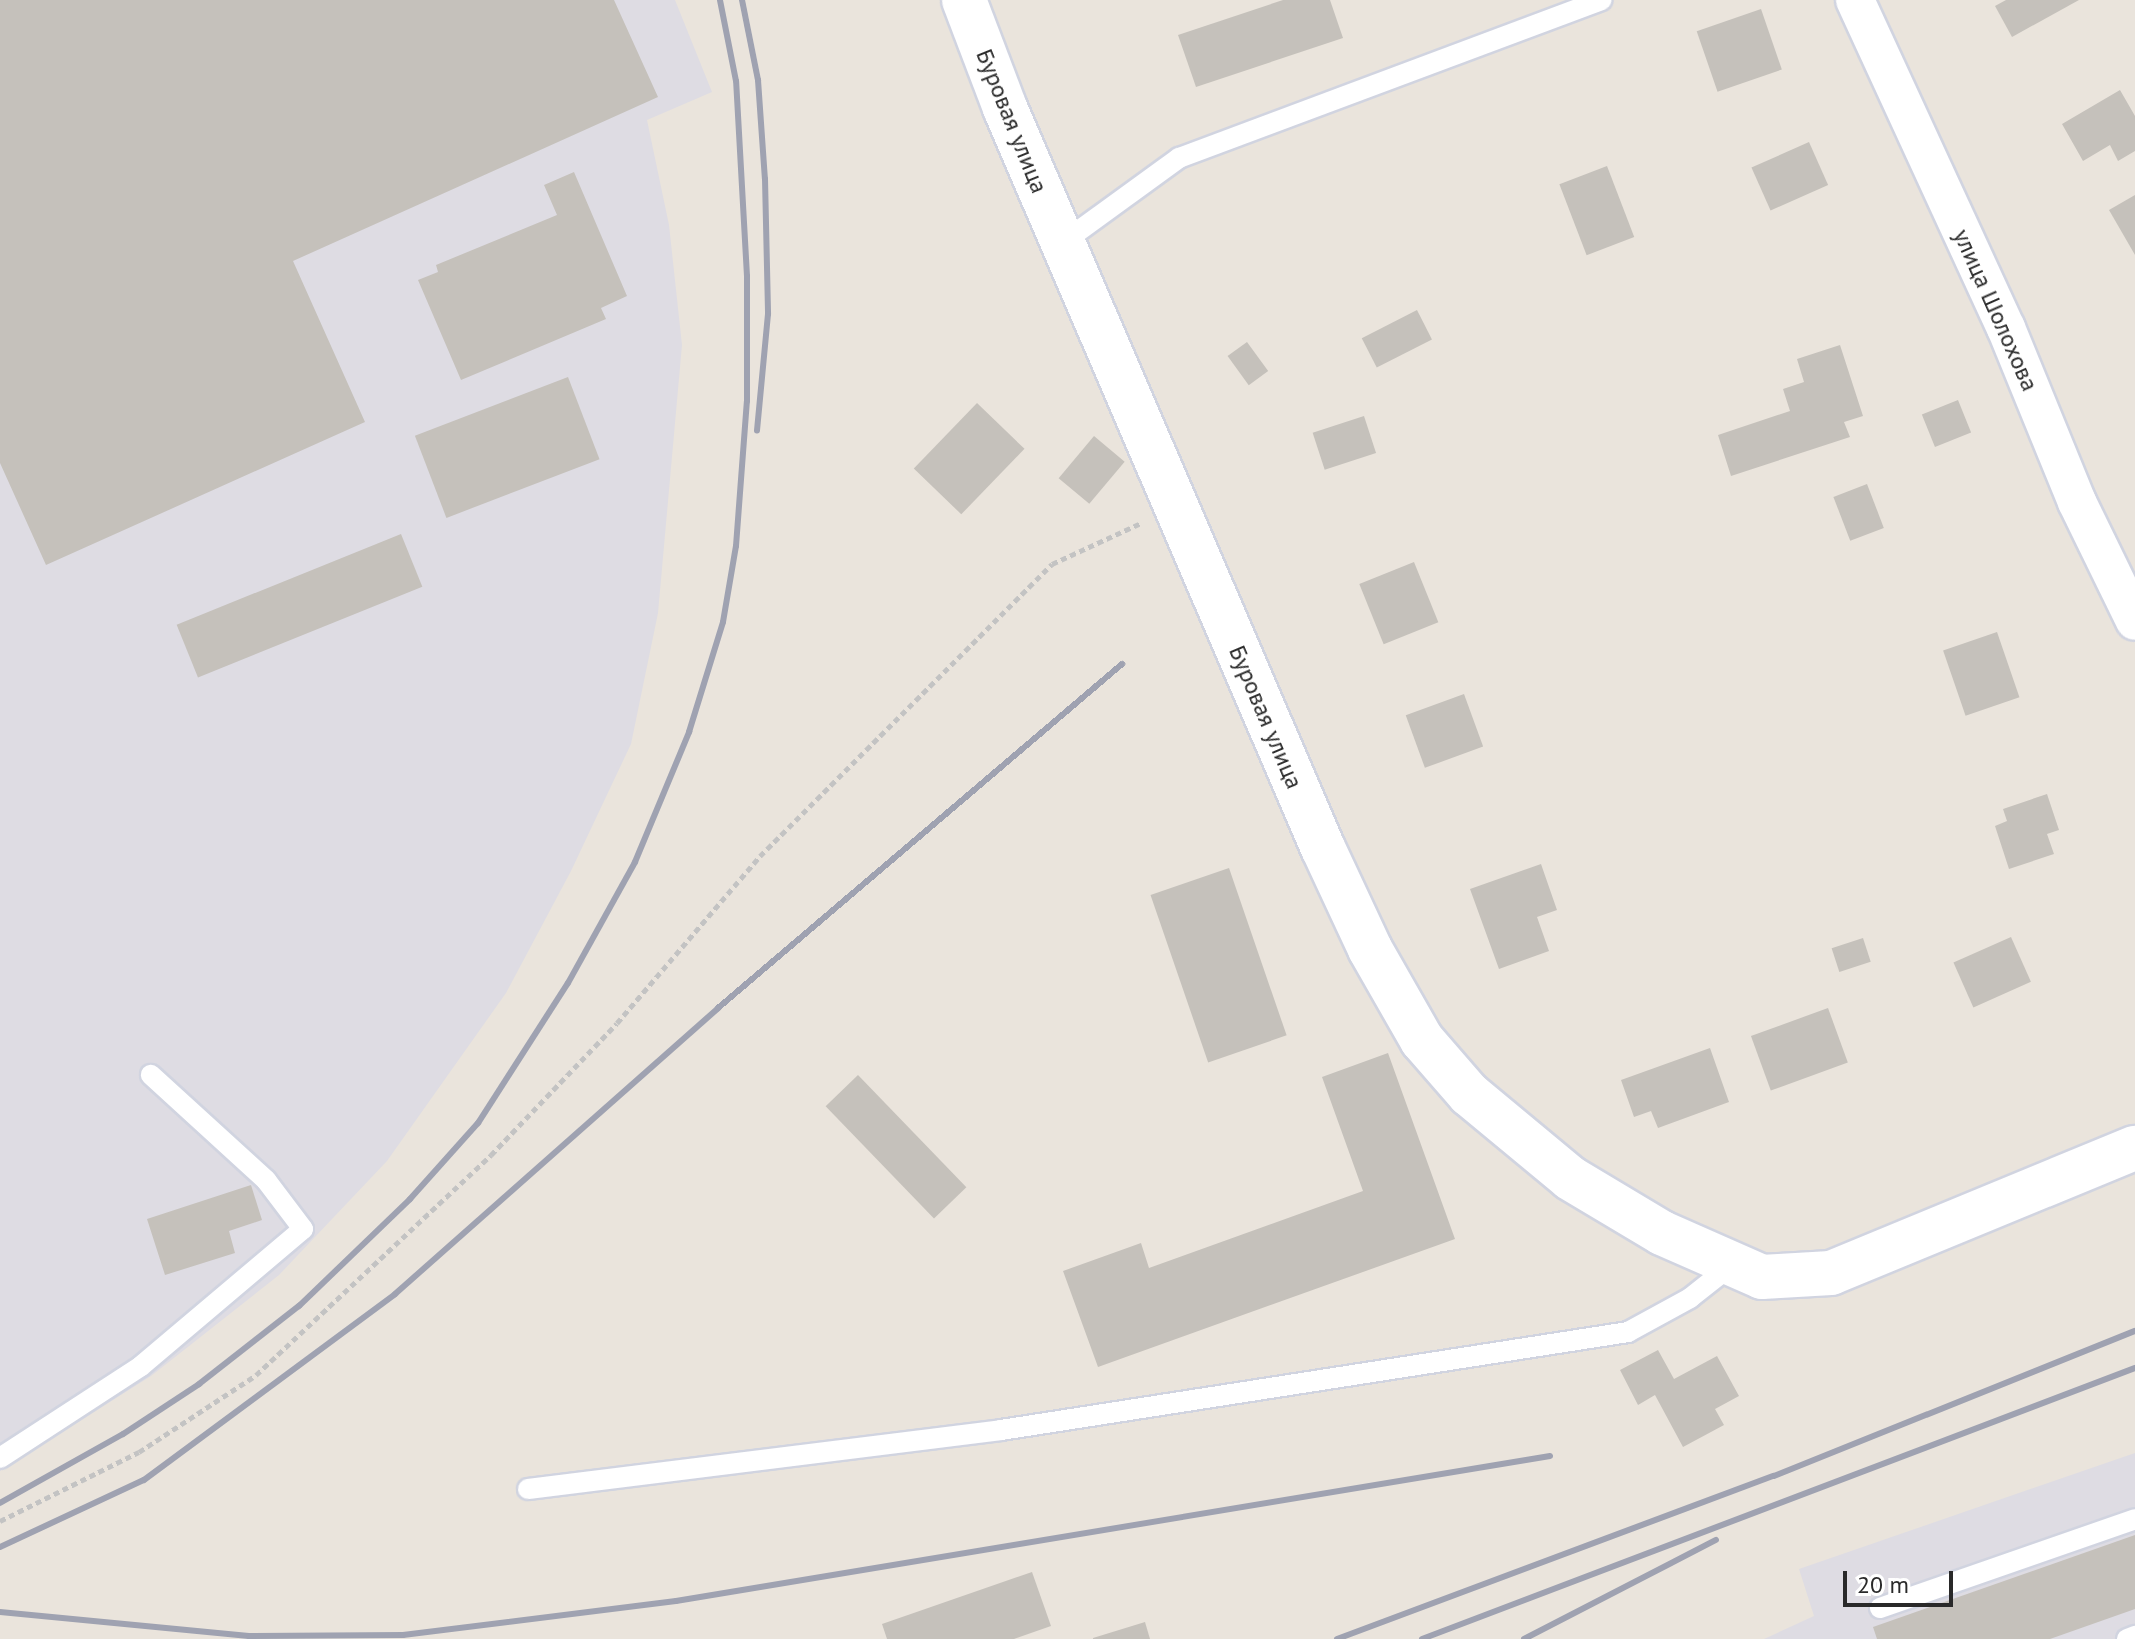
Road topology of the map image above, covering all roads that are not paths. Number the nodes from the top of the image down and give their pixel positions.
1 (964, 0) edge
2 (1601, 0) edge
3 (1855, 0) edge
4 (1062, 243) junction
5 (2135, 621) edge
6 (151, 1075) dead end
7 (2135, 1148) edge
8 (1748, 1271) junction
9 (0, 1458) edge
10 (528, 1489) dead end
11 (2135, 1519) edge
12 (1880, 1608) dead end
13 (2135, 1636) edge
14 (2127, 1639) edge

1 - 4 street, Буровая улица
2 - 4 lane
3 - 5 street, улица Шолохова
4 - 8 street, Буровая улица
6 - 9 lane
7 - 8 street
8 - 10 lane
11 - 12 lane
13 - 14 lane

